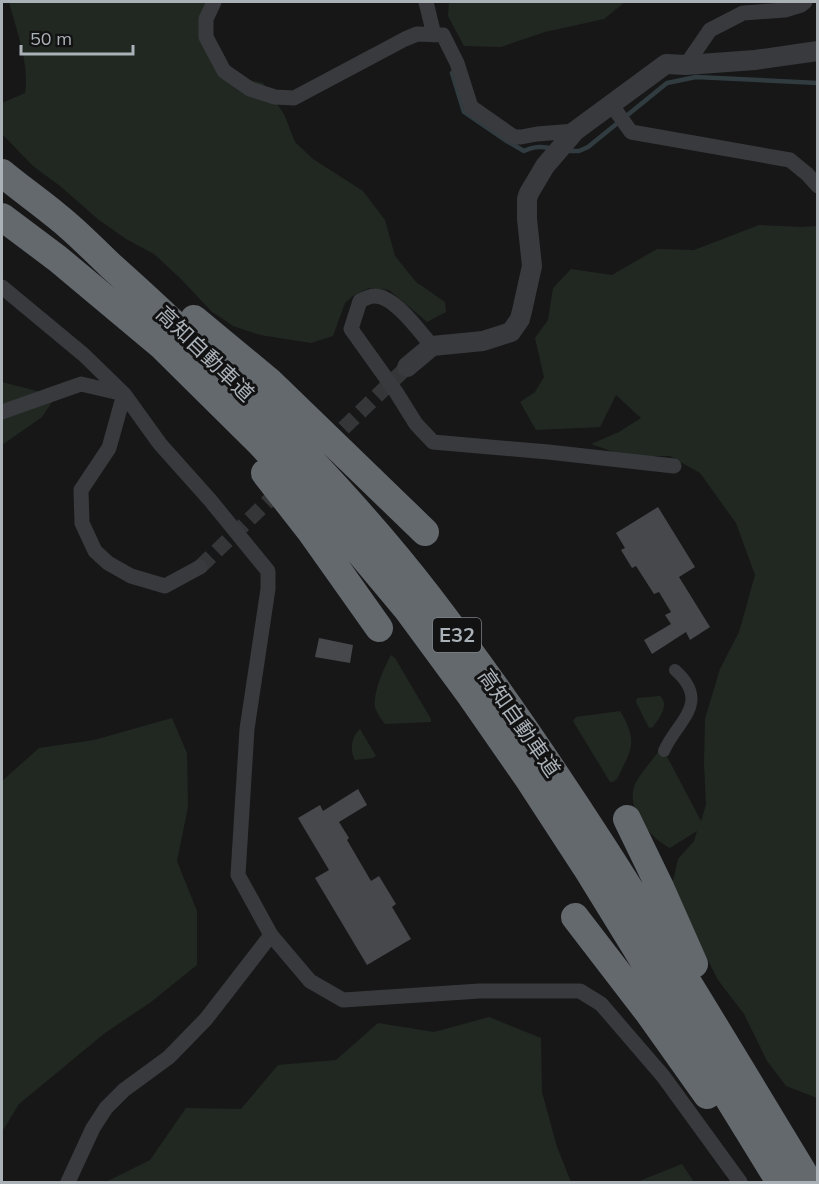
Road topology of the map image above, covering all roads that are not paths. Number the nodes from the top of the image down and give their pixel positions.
1 (214, 2) edge
2 (426, 2) edge
3 (805, 2) edge
4 (438, 35) junction
5 (818, 51) edge
6 (686, 65) junction
7 (619, 115) junction
8 (570, 136) junction
9 (2, 173) edge
10 (818, 186) edge
11 (2, 217) edge
12 (60, 219) junction
13 (58, 259) junction
14 (2, 287) edge
15 (432, 346) junction
16 (407, 367) tunnel mouth
17 (124, 394) junction
18 (2, 412) edge
19 (674, 466) dead end
20 (425, 532) dead end
21 (201, 567) tunnel mouth
22 (380, 628) dead end
23 (675, 670) dead end
24 (664, 751) dead end
25 (627, 819) dead end
26 (575, 917) dead end
27 (271, 935) junction
28 (68, 1182) edge
29 (740, 1182) edge
30 (769, 1182) edge
31 (780, 1182) edge
32 (809, 1182) edge
33 (815, 1182) edge

1 - 4 street
2 - 4 street
3 - 6 street
4 - 8 street
5 - 6 street
6 - 7 street
7 - 8 street
7 - 10 street
8 - 15 street
9 - 12 highway, 高知自動車道 / E32
11 - 13 highway, 高知自動車道 / E32
12 - 20 highway
12 - 32 highway, 高知自動車道 / E32
13 - 22 highway
13 - 31 highway, 高知自動車道 / E32
14 - 17 street
15 - 16 street
15 - 19 street
17 - 18 street
17 - 21 street
17 - 27 street
23 - 24 street
25 - 33 highway
26 - 30 highway
27 - 28 street
27 - 29 street

